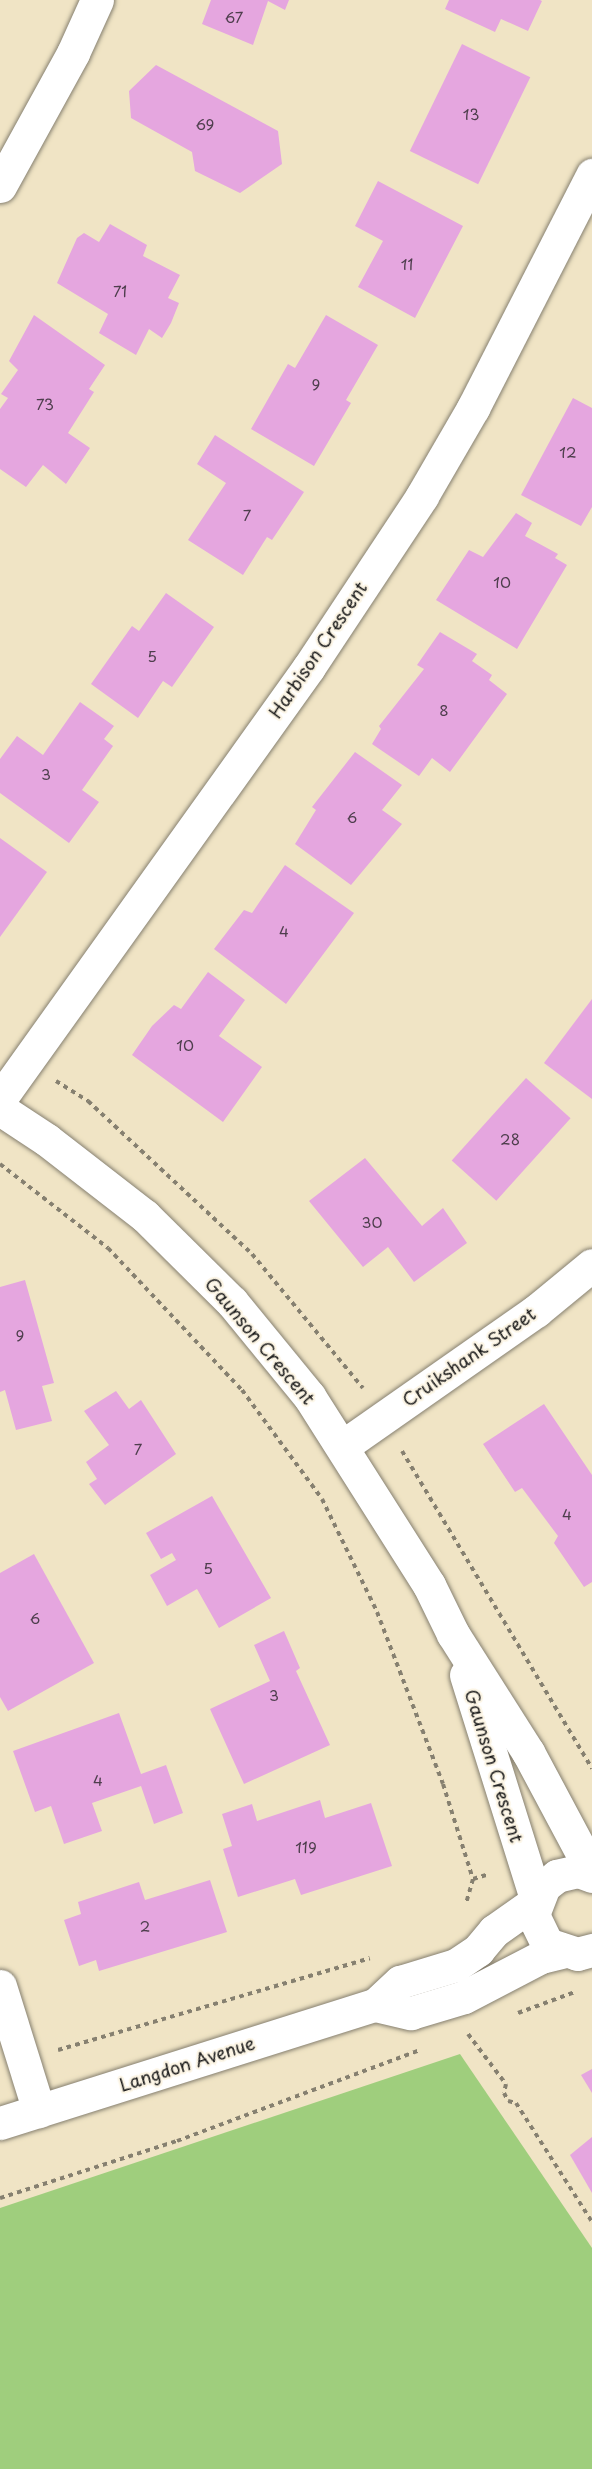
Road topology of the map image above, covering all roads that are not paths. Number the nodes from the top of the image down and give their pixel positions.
1 (98, 0) edge
2 (592, 175) edge
3 (0, 186) edge
4 (0, 1099) edge
5 (0, 1109) edge
6 (592, 1265) edge
7 (343, 1446) junction
8 (453, 1634) junction
9 (592, 1874) edge
10 (536, 1901) junction
11 (577, 1951) edge
12 (469, 1956) junction
13 (0, 1986) edge
14 (488, 1986) junction
15 (375, 2005) junction
16 (39, 2111) junction
17 (0, 2123) edge

1 - 3 street
2 - 4 street, Harbison Crescent
5 - 7 street, Gaunson Crescent
6 - 7 street, Cruikshank Street
7 - 8 street, Gaunson Crescent
8 - 9 street, Gaunson Crescent
8 - 10 street, Gaunson Crescent
9 - 10 street, Langdon Avenue
10 - 11 street
10 - 12 street, Langdon Avenue
11 - 14 street
12 - 14 street
12 - 15 street, Langdon Avenue
13 - 16 street
14 - 15 street
15 - 16 street, Langdon Avenue
16 - 17 street, Langdon Avenue

